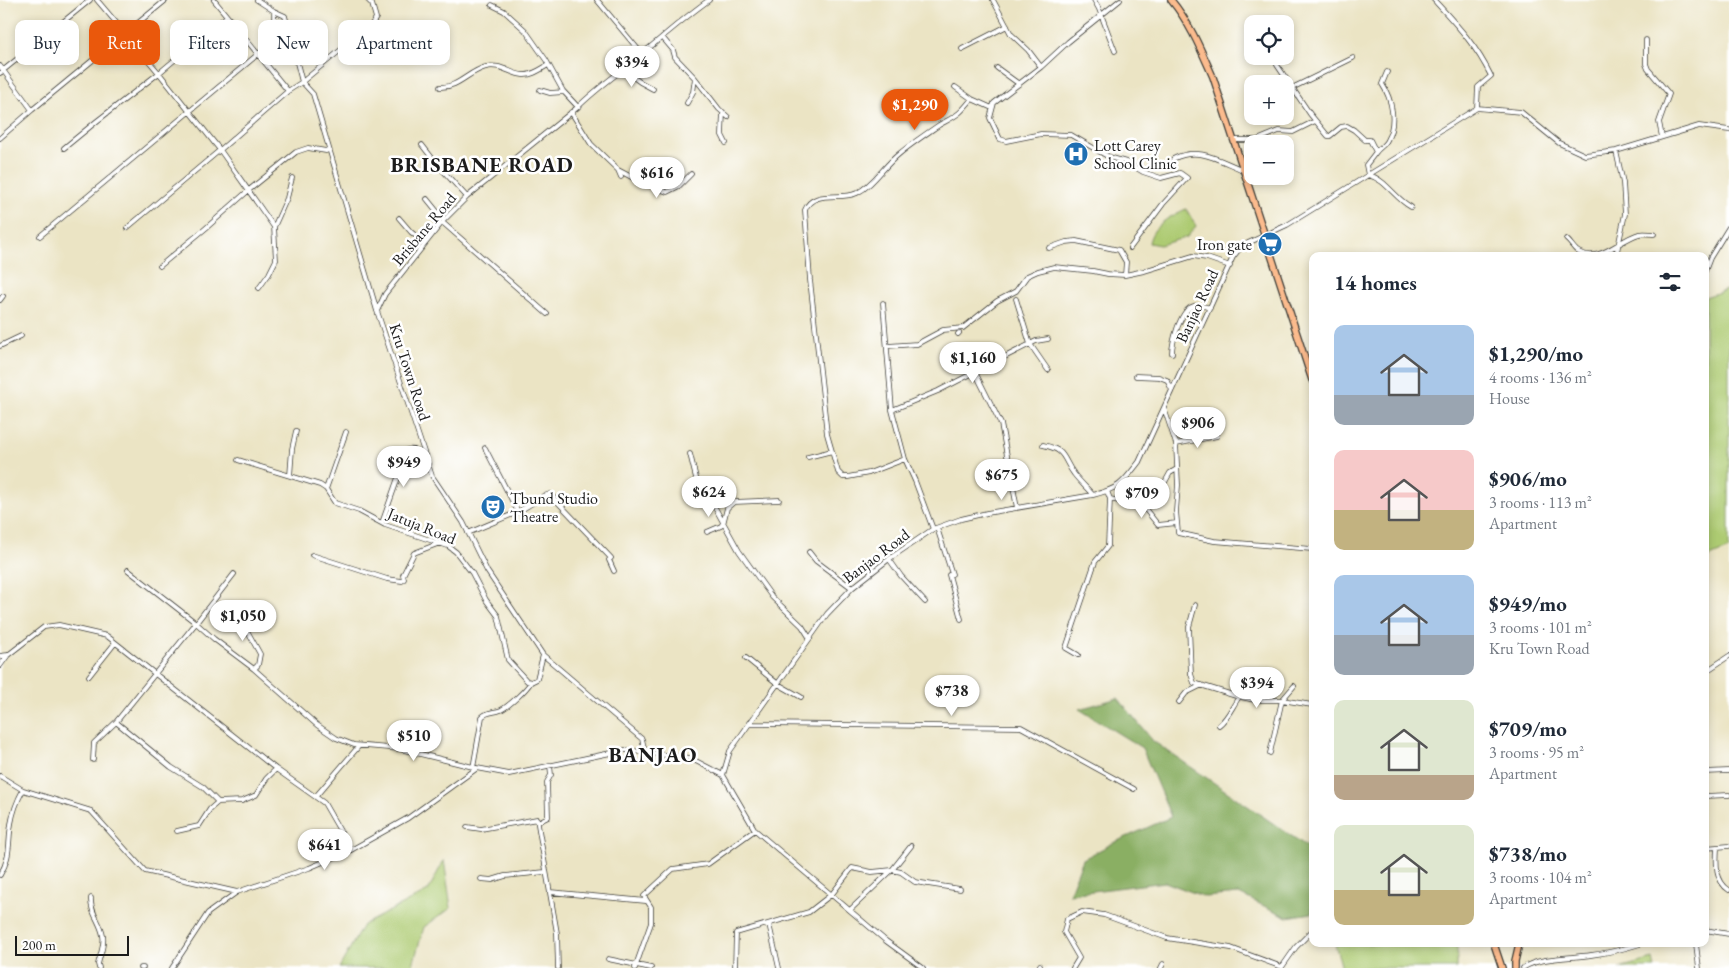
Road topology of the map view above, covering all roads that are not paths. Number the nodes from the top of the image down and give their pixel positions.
1 (90, 0) edge
2 (97, 0) edge
3 (166, 0) edge
4 (214, 0) edge
5 (257, 0) edge
6 (368, 0) edge
7 (597, 0) edge
8 (708, 0) edge
9 (993, 0) edge
10 (1094, 0) edge
11 (1120, 0) edge
12 (1171, 0) edge
13 (1434, 0) edge
14 (492, 5) dead end
15 (274, 11) junction
16 (1101, 15) junction
17 (227, 16) junction
18 (115, 20) edge
19 (142, 20) edge
20 (275, 20) edge
21 (1007, 26) junction
22 (662, 37) junction
23 (1646, 40) dead end
24 (962, 50) dead end
25 (1115, 51) dead end
26 (258, 54) joint
27 (642, 54) junction
28 (1353, 58) dead end
29 (89, 63) edge
30 (152, 65) edge
31 (267, 65) edge
32 (1277, 65) dead end
33 (549, 67) junction
34 (1042, 67) junction
35 (997, 68) dead end
36 (622, 69) junction
37 (1, 70) edge
38 (1387, 72) dead end
39 (159, 73) junction
40 (1284, 75) edge
41 (695, 78) junction
42 (302, 82) junction
43 (1019, 84) junction
44 (440, 87) dead end
45 (955, 87) dead end
46 (1294, 87) edge
47 (653, 89) dead end
48 (540, 90) dead end
49 (288, 91) junction
50 (1294, 91) edge
51 (564, 92) junction
52 (972, 99) junction
53 (687, 103) dead end
54 (578, 107) junction
55 (992, 108) junction
56 (1477, 108) junction
57 (32, 110) junction
58 (189, 111) junction
59 (571, 112) junction
60 (722, 112) junction
61 (728, 117) dead end
62 (1315, 121) junction
63 (1729, 130) edge
64 (1662, 137) junction
65 (0, 138) edge
66 (1234, 140) junction
67 (726, 143) dead end
68 (422, 145) dead end
69 (64, 148) dead end
70 (329, 149) junction
71 (220, 150) junction
72 (1616, 151) junction
73 (1376, 152) junction
74 (1173, 159) dead end
75 (618, 170) junction
76 (1243, 170) junction
77 (691, 174) dead end
78 (1368, 175) junction
79 (621, 177) dead end
80 (292, 178) dead end
81 (248, 190) junction
82 (467, 197) junction
83 (427, 199) dead end
84 (1411, 207) dead end
85 (399, 218) dead end
86 (443, 221) junction
87 (274, 227) junction
88 (1729, 227) edge
89 (127, 228) dead end
90 (1654, 234) dead end
91 (40, 236) dead end
92 (1265, 236) junction
93 (1566, 239) dead end
94 (425, 243) junction
95 (1619, 244) junction
96 (1050, 248) dead end
97 (1130, 248) dead end
98 (1580, 252) edge
99 (1605, 252) edge
100 (1617, 252) edge
101 (1709, 261) edge
102 (160, 266) dead end
103 (1230, 266) junction
104 (1125, 275) junction
105 (259, 288) dead end
106 (3, 296) dead end
107 (1016, 299) dead end
108 (0, 300) edge
109 (883, 303) dead end
110 (1210, 308) junction
111 (377, 311) junction
112 (547, 314) dead end
113 (21, 336) dead end
114 (1048, 339) dead end
115 (1030, 344) junction
116 (0, 346) edge
117 (888, 346) junction
118 (1172, 353) dead end
119 (1048, 370) dead end
120 (1309, 371) edge
121 (975, 372) junction
122 (1136, 376) dead end
123 (1172, 390) junction
124 (1164, 408) junction
125 (892, 410) junction
126 (296, 431) dead end
127 (346, 432) dead end
128 (1217, 436) dead end
129 (1176, 444) junction
130 (1044, 445) dead end
131 (485, 448) dead end
132 (832, 451) junction
133 (690, 454) dead end
134 (425, 457) junction
135 (808, 458) dead end
136 (905, 459) junction
137 (238, 460) dead end
138 (1178, 469) junction
139 (290, 476) junction
140 (1123, 483) junction
141 (326, 489) junction
142 (1107, 491) junction
143 (1093, 495) junction
144 (779, 500) dead end
145 (1110, 500) junction
146 (1132, 501) junction
147 (1017, 508) junction
148 (518, 512) junction
149 (382, 523) junction
150 (723, 524) junction
151 (1177, 524) junction
152 (935, 529) junction
153 (707, 532) dead end
154 (468, 533) junction
155 (440, 543) junction
156 (1309, 549) edge
157 (809, 552) dead end
158 (312, 555) dead end
159 (888, 559) junction
160 (128, 570) dead end
161 (614, 570) dead end
162 (234, 574) dead end
163 (852, 588) junction
164 (925, 602) dead end
165 (1195, 604) dead end
166 (240, 618) dead end
167 (961, 619) dead end
168 (196, 623) junction
169 (809, 637) junction
170 (115, 643) junction
171 (543, 655) junction
172 (1078, 655) dead end
173 (0, 656) edge
174 (8, 656) junction
175 (1729, 656) edge
176 (746, 658) dead end
177 (0, 666) edge
178 (254, 669) junction
179 (1709, 669) edge
180 (156, 675) junction
181 (88, 676) dead end
182 (531, 682) junction
183 (778, 684) junction
184 (1202, 685) junction
185 (1294, 686) dead end
186 (801, 697) dead end
187 (1239, 697) junction
188 (1282, 700) junction
189 (1179, 702) dead end
190 (1309, 704) edge
191 (116, 722) junction
192 (749, 724) junction
193 (1219, 725) dead end
194 (359, 746) junction
195 (645, 752) junction
196 (1270, 753) dead end
197 (93, 760) dead end
198 (550, 765) junction
199 (475, 768) junction
200 (276, 769) junction
201 (1729, 771) edge
202 (1709, 772) edge
203 (723, 775) junction
204 (0, 776) edge
205 (1134, 789) dead end
206 (23, 790) junction
207 (1729, 795) edge
208 (316, 796) junction
209 (1709, 796) edge
210 (218, 802) junction
211 (538, 822) junction
212 (467, 827) dead end
213 (755, 830) junction
214 (177, 832) dead end
215 (911, 846) dead end
216 (1729, 846) edge
217 (1709, 848) edge
218 (1717, 848) junction
219 (351, 850) junction
220 (892, 870) junction
221 (545, 872) junction
222 (0, 875) edge
223 (481, 879) dead end
224 (960, 889) dead end
225 (1729, 890) edge
226 (237, 892) junction
227 (550, 892) junction
228 (832, 894) junction
229 (91, 898) dead end
230 (646, 901) junction
231 (851, 909) junction
232 (769, 924) junction
233 (1709, 931) edge
234 (1309, 934) edge
235 (1729, 934) edge
236 (1495, 947) edge
237 (1518, 947) edge
238 (1630, 947) edge
239 (1696, 947) edge
240 (608, 959) dead end
241 (635, 966) edge
242 (1281, 967) edge
243 (99, 968) edge
244 (172, 968) edge
245 (558, 968) edge
246 (651, 968) edge
247 (735, 968) edge
248 (779, 968) edge
249 (922, 968) edge
250 (1073, 968) edge
251 (1502, 968) edge
252 (1515, 968) edge
253 (1522, 968) edge
254 (1699, 968) edge

1 - 37 street
2 - 18 street
3 - 19 street
4 - 17 street
5 - 15 street
6 - 42 street
7 - 27 street
8 - 22 street, Brisbane Road
9 - 21 street
10 - 16 street
11 - 16 street
12 - 66 highway
13 - 56 street
14 - 33 street
15 - 20 street
15 - 42 street, Kru Town Road
16 - 25 street
16 - 34 street
17 - 26 street
17 - 39 street
21 - 24 street
21 - 34 street
22 - 27 street, Brisbane Road
22 - 41 street
23 - 64 street
26 - 58 street
27 - 36 street, Brisbane Road
28 - 46 street
29 - 57 street
30 - 39 street
31 - 49 street
32 - 40 street
33 - 44 street
33 - 51 street
34 - 43 street
35 - 43 street
36 - 47 street
36 - 54 street, Brisbane Road
37 - 57 street
38 - 73 street
39 - 58 street
39 - 69 street
41 - 53 street
41 - 60 street
42 - 49 street
42 - 70 street, Kru Town Road
43 - 55 street
45 - 52 street
48 - 51 street
49 - 71 street
50 - 62 street
51 - 54 street
52 - 55 street
52 - 132 street
54 - 59 street, Brisbane Road
55 - 97 street
56 - 72 street
56 - 78 street, Banjao Road
57 - 65 street
58 - 71 street
58 - 91 street
59 - 75 street
59 - 82 street, Brisbane Road
60 - 61 street
60 - 67 street
62 - 66 street
62 - 73 street
63 - 64 street
64 - 72 street
66 - 76 highway
68 - 82 street
70 - 81 street
70 - 111 street, Kru Town Road
71 - 81 street
71 - 89 street
72 - 95 street
73 - 78 street
74 - 76 street
75 - 77 street
75 - 79 street
76 - 92 highway
78 - 84 street
78 - 92 street, Banjao Road
80 - 87 street
81 - 87 street
81 - 102 street
82 - 86 street, Brisbane Road
83 - 86 street
85 - 94 street
86 - 94 street, Brisbane Road
86 - 112 street
87 - 105 street
88 - 101 street
90 - 95 street
92 - 103 street, Banjao Road
92 - 120 highway
93 - 98 street
94 - 111 street, Brisbane Road
95 - 99 street
95 - 100 street
96 - 104 street
103 - 104 street
103 - 110 street, Banjao Road
104 - 117 street
106 - 108 street
107 - 115 street
109 - 117 street
110 - 118 street
110 - 123 street, Banjao Road
111 - 134 street, Kru Town Road
113 - 116 street
114 - 115 street
115 - 119 street
115 - 121 street
117 - 125 street
121 - 125 street
121 - 147 street
122 - 123 street
123 - 124 street, Banjao Road
124 - 129 street
124 - 140 street, Banjao Road
125 - 136 street
126 - 139 street
127 - 141 street
128 - 129 street
129 - 138 street
130 - 143 street
131 - 148 street
132 - 135 street
132 - 136 street
133 - 150 street
134 - 149 street
134 - 154 street, Kru Town Road
136 - 152 street
137 - 139 street, Jatuja Road
138 - 146 street
138 - 151 street
139 - 141 street, Jatuja Road
140 - 142 street, Banjao Road
140 - 146 street
141 - 149 street, Jatuja Road
142 - 143 street, Banjao Road
142 - 145 street
143 - 147 street, Banjao Road
144 - 150 street
145 - 146 street
145 - 172 street
146 - 151 street
147 - 152 street, Banjao Road
148 - 154 street
148 - 161 street
149 - 155 street, Jatuja Road
150 - 153 street
150 - 169 street
151 - 156 street
152 - 159 street, Banjao Road
152 - 167 street
154 - 171 street, Kru Town Road
155 - 158 street
155 - 182 street, Jatuja Road
157 - 163 street
159 - 163 street, Banjao Road
159 - 164 street
160 - 168 street
162 - 168 street
163 - 169 street, Banjao Road
165 - 184 street
166 - 178 street
168 - 178 street
168 - 180 street
169 - 183 street, Banjao Road
170 - 174 street
170 - 180 street
170 - 181 street
171 - 182 street
171 - 195 street, Kru Town Road
173 - 174 street
174 - 177 street
175 - 179 street
176 - 183 street
178 - 194 street
180 - 191 street
180 - 200 street
182 - 199 street
183 - 186 street
183 - 192 street, Banjao Road
184 - 187 street
184 - 189 street
185 - 188 street
187 - 188 street
187 - 193 street
188 - 190 street
188 - 196 street
191 - 197 street
191 - 210 street
192 - 203 street, Banjao Road
192 - 205 street
194 - 199 street
194 - 208 street
195 - 198 street
195 - 203 street
198 - 199 street
198 - 211 street
199 - 219 street
200 - 208 street
200 - 210 street
201 - 202 street
203 - 213 street
204 - 206 street
206 - 222 street
206 - 226 street
207 - 209 street
208 - 219 street
210 - 214 street
211 - 212 street
211 - 221 street
213 - 228 street
213 - 230 street
215 - 220 street
216 - 218 street
217 - 218 street
218 - 225 street
219 - 226 street
220 - 224 street
220 - 228 street
220 - 231 street
221 - 223 street
221 - 227 street
226 - 244 street
227 - 230 street
227 - 245 street
228 - 231 street
228 - 232 street
229 - 243 street
230 - 241 street
231 - 249 street
232 - 247 street
232 - 248 street
233 - 235 street
234 - 242 street
236 - 251 highway
237 - 252 highway
238 - 253 street
239 - 254 street
240 - 241 street
241 - 246 street
242 - 250 street

